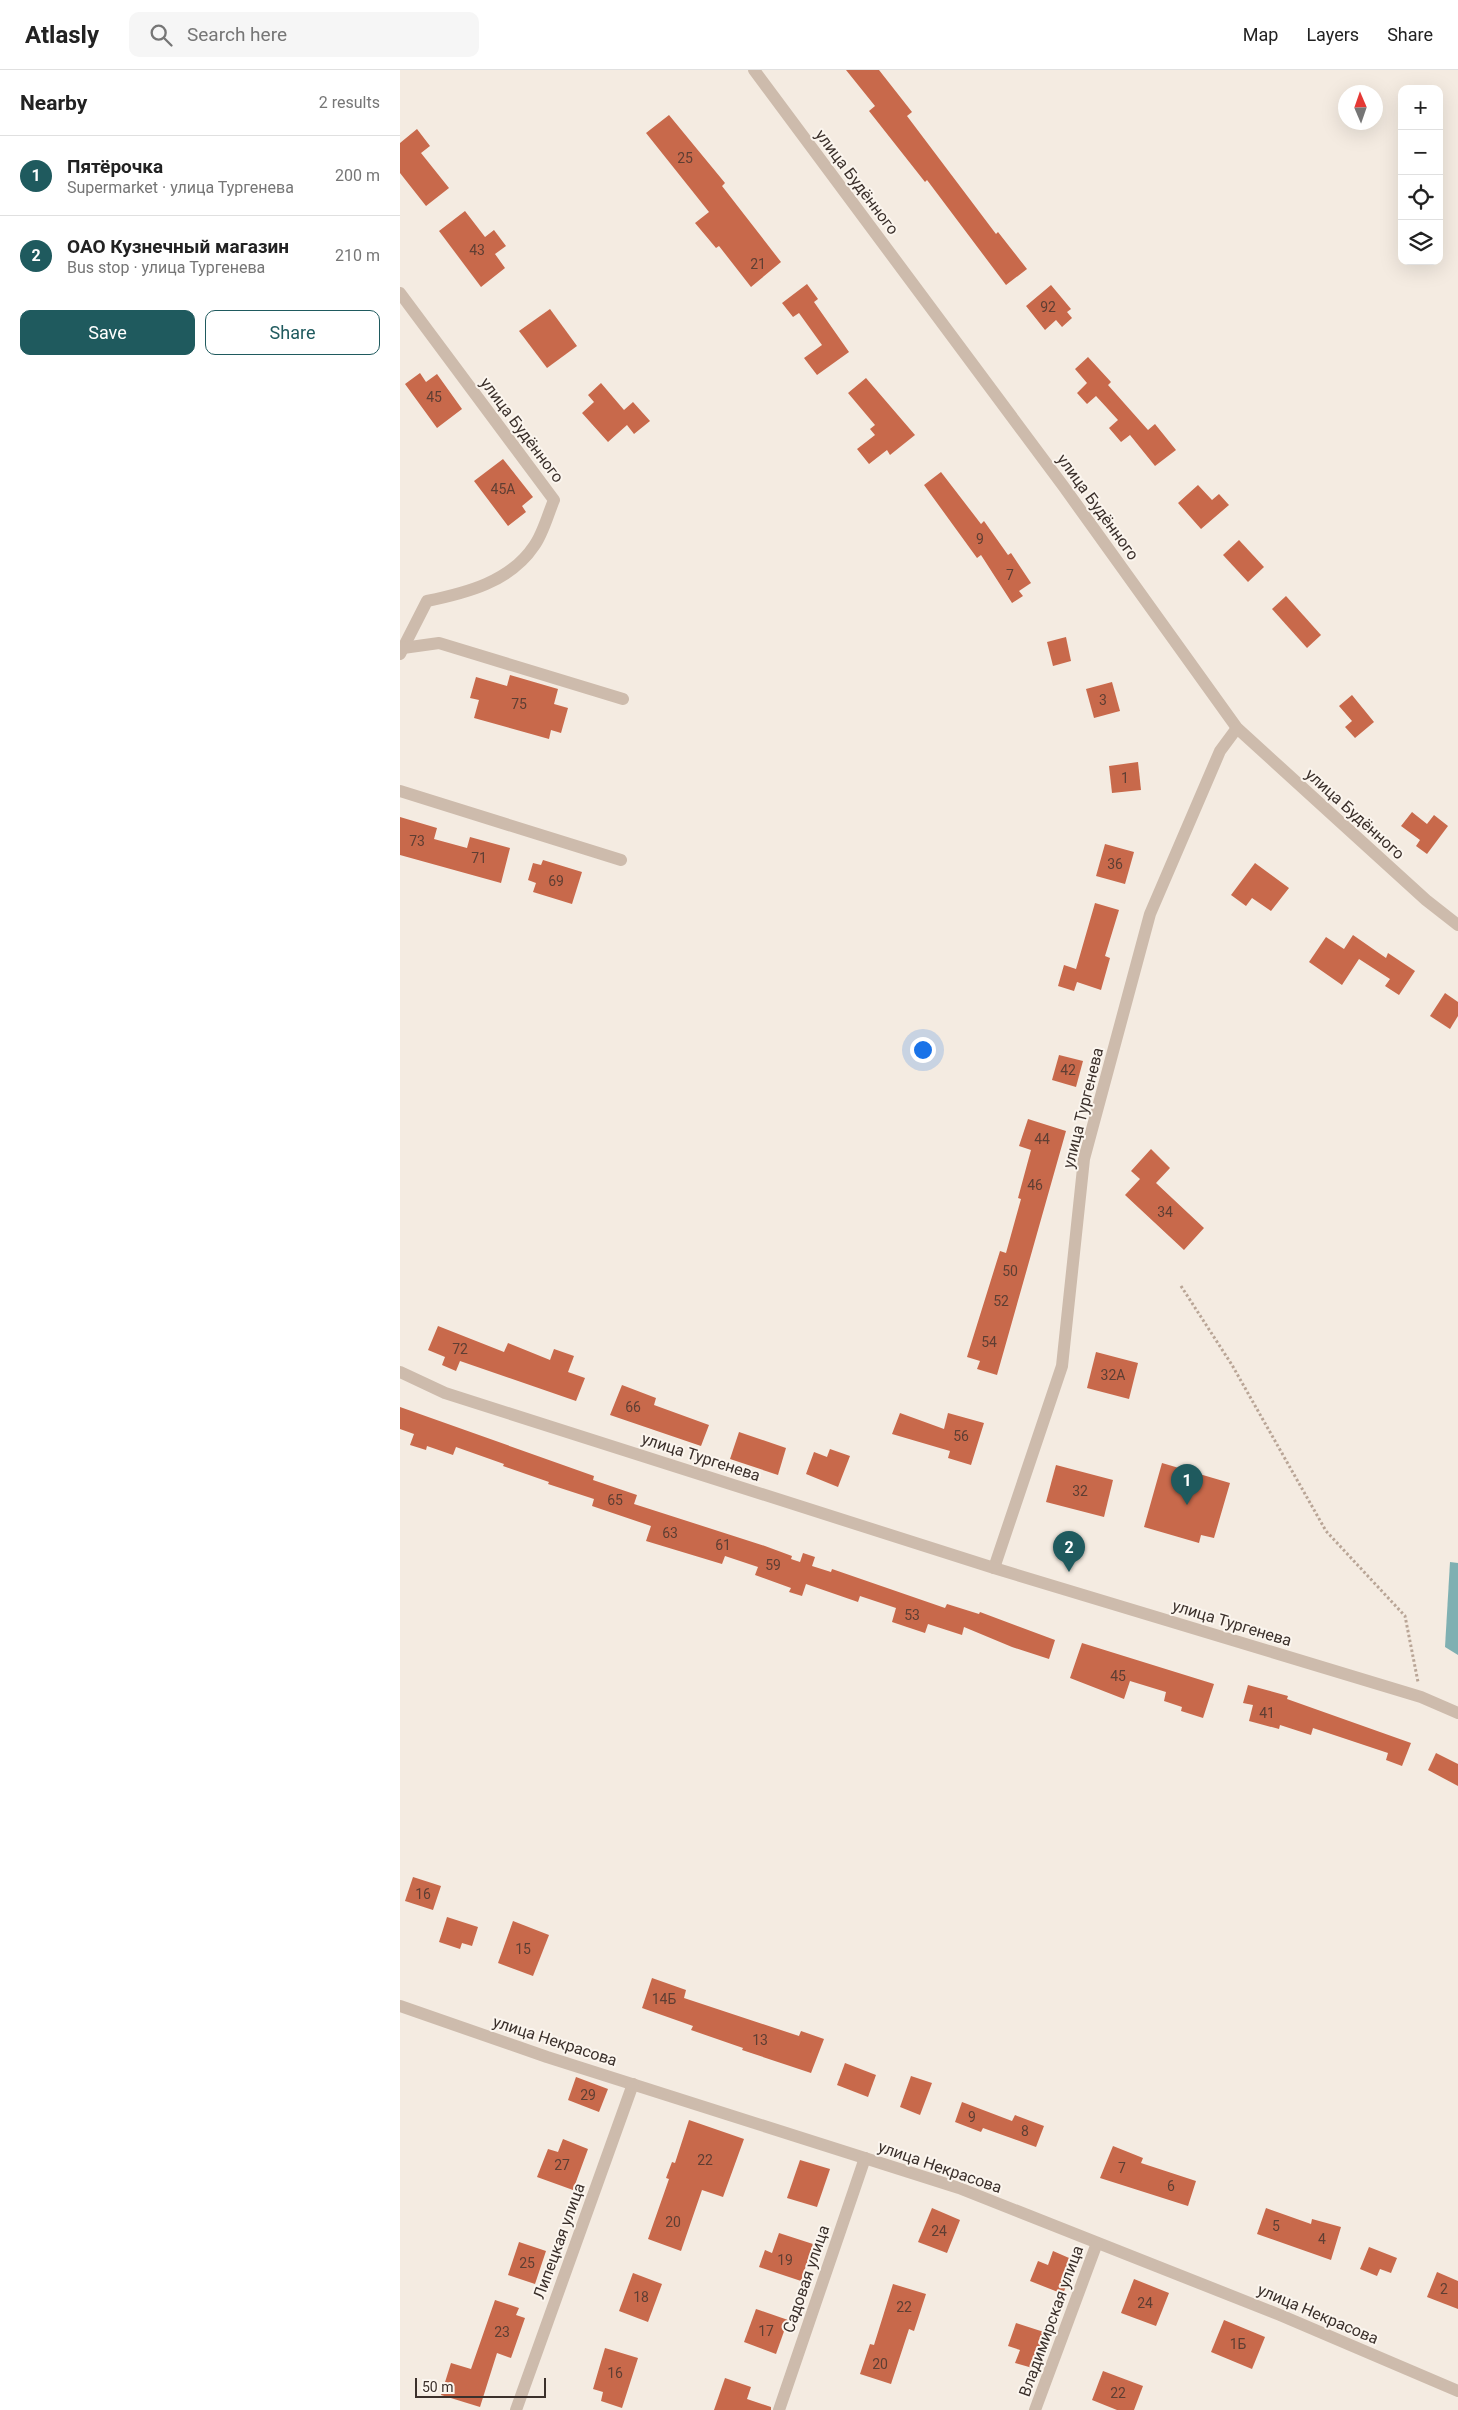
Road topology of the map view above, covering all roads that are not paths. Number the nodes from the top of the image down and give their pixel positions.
1 (754, 70) edge
2 (400, 293) edge
3 (401, 651) edge
4 (622, 699) dead end
5 (1237, 728) junction
6 (400, 791) edge
7 (621, 860) dead end
8 (1458, 925) edge
9 (400, 1372) edge
10 (994, 1568) junction
11 (1458, 1713) edge
12 (400, 2006) edge
13 (633, 2084) junction
14 (864, 2158) junction
15 (1097, 2243) junction
16 (1458, 2391) edge
17 (516, 2410) edge
18 (779, 2410) edge
19 (1035, 2410) edge

1 - 5 street, улица Будённого
2 - 3 street, улица Будённого
3 - 4 street, улица Будённого
5 - 8 street, улица Будённого
5 - 10 street, улица Тургенева
6 - 7 street
9 - 10 street, улица Тургенева
10 - 11 street, улица Тургенева
12 - 13 street, улица Некрасова
13 - 14 street, улица Некрасова
13 - 17 street, Липецкая улица
14 - 15 street, улица Некрасова
14 - 18 street, Садовая улица
15 - 16 street, улица Некрасова
15 - 19 street, Владимирская улица

